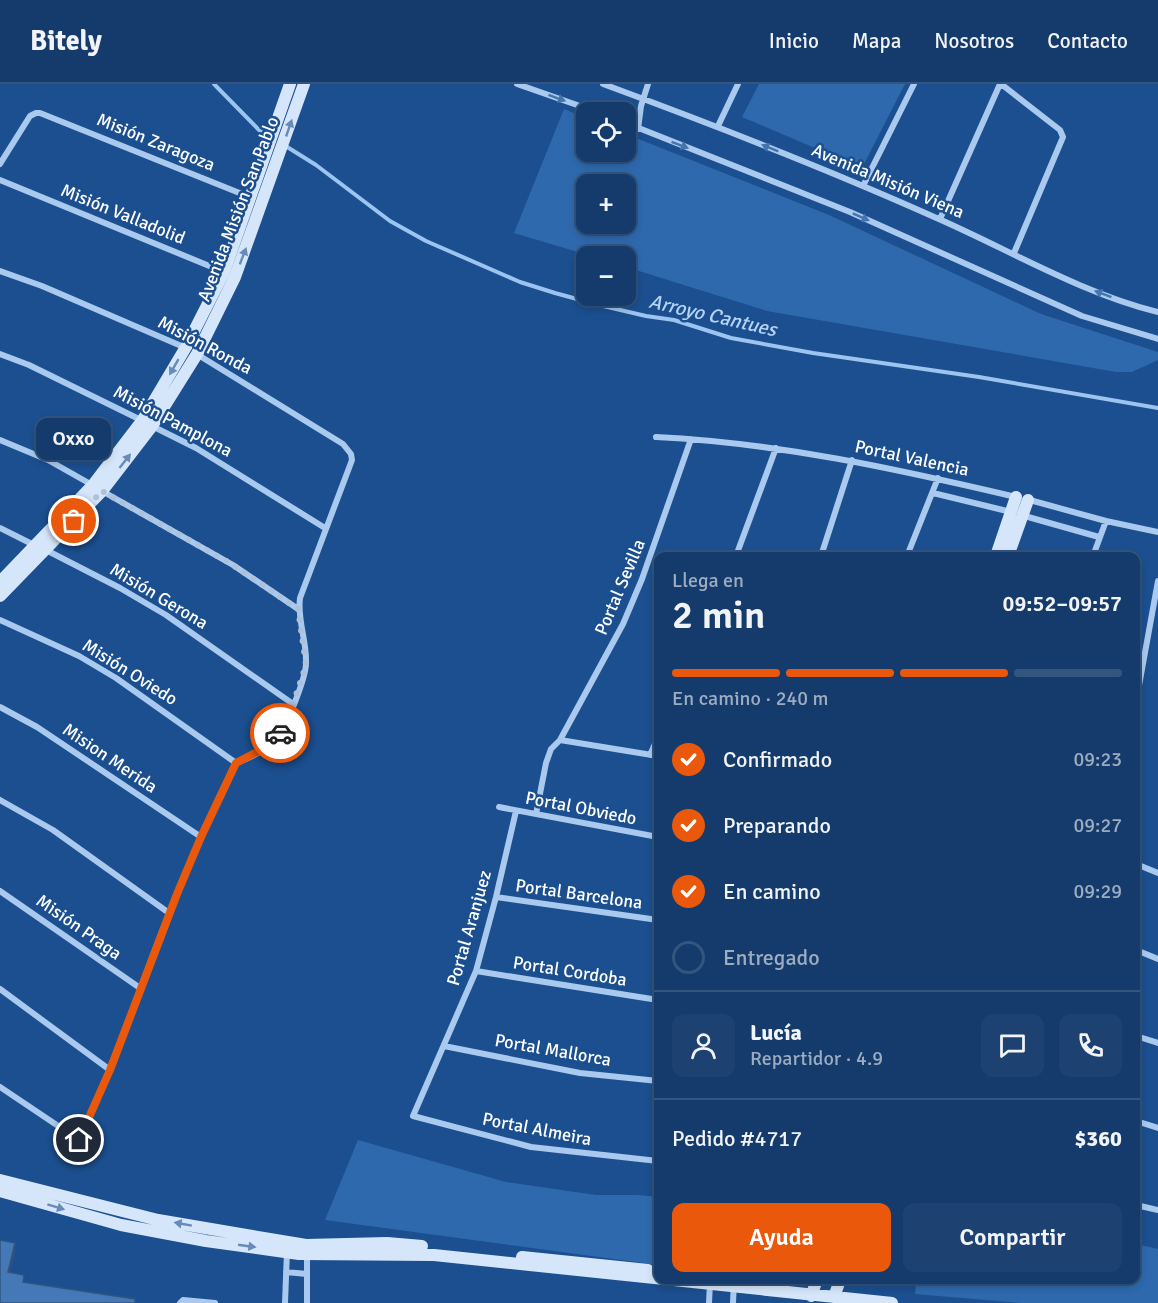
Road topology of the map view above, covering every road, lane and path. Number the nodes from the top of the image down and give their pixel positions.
1 (517, 84) edge
2 (603, 84) edge
3 (648, 84) edge
4 (738, 84) edge
5 (914, 84) edge
6 (1000, 84) edge
7 (296, 86) edge
8 (642, 98) junction
9 (576, 105) edge
10 (718, 126) junction
11 (638, 129) joint
12 (0, 164) edge
13 (0, 180) edge
14 (863, 186) junction
15 (258, 200) junction
16 (940, 219) junction
17 (1014, 253) junction
18 (0, 271) edge
19 (230, 275) junction
20 (1158, 312) edge
21 (1158, 339) edge
22 (186, 347) junction
23 (0, 354) edge
24 (197, 354) junction
25 (147, 423) junction
26 (656, 437) dead end
27 (691, 439) junction
28 (0, 440) edge
29 (776, 448) junction
30 (852, 460) junction
31 (938, 478) junction
32 (97, 488) junction
33 (933, 493) junction
34 (1022, 499) junction
35 (1017, 514) junction
36 (1106, 521) junction
37 (0, 528) edge
38 (325, 528) junction
39 (1158, 532) edge
40 (1099, 537) junction
41 (40, 548) junction
42 (737, 552) edge
43 (822, 552) edge
44 (910, 552) edge
45 (998, 552) edge
46 (1009, 552) edge
47 (1094, 552) edge
48 (1158, 581) edge
49 (0, 582) edge
50 (0, 596) edge
51 (298, 609) junction
52 (0, 620) edge
53 (1140, 680) edge
54 (293, 704) junction
55 (0, 707) edge
56 (560, 740) junction
57 (654, 746) edge
58 (650, 755) junction
59 (654, 756) edge
60 (236, 763) junction
61 (0, 800) edge
62 (499, 807) dead end
63 (516, 811) junction
64 (536, 814) junction
65 (654, 836) edge
66 (201, 837) junction
67 (1140, 866) edge
68 (1158, 873) edge
69 (0, 891) edge
70 (496, 897) junction
71 (169, 913) junction
72 (654, 919) edge
73 (1140, 952) edge
74 (1158, 959) edge
75 (476, 971) junction
76 (140, 988) junction
77 (0, 989) edge
78 (654, 999) edge
79 (1140, 1037) edge
80 (1158, 1043) edge
81 (444, 1046) junction
82 (110, 1070) junction
83 (654, 1081) edge
84 (0, 1086) edge
85 (413, 1116) joint
86 (1140, 1122) edge
87 (1158, 1128) edge
88 (654, 1161) edge
89 (0, 1180) edge
90 (0, 1191) edge
91 (1140, 1206) edge
92 (1158, 1210) edge
93 (287, 1247) junction
94 (307, 1249) junction
95 (654, 1271) edge
96 (286, 1272) junction
97 (307, 1274) junction
98 (654, 1277) edge
99 (710, 1284) edge
100 (734, 1284) edge
101 (761, 1284) edge
102 (814, 1288) edge
103 (837, 1289) edge
104 (180, 1303) edge
105 (215, 1303) edge
106 (285, 1303) edge
107 (307, 1303) edge
108 (709, 1303) edge
109 (733, 1303) edge
110 (892, 1303) edge

1 -> 9 street
2 - 8 street, Avenida Misión Viena
3 - 8 street
4 - 10 street
5 - 14 street
6 - 16 street
6 - 17 street
7 - 15 main road, Avenida Misión San Pablo
8 - 10 street, Avenida Misión Viena
8 - 11 street
14 -> 10 street, Avenida Misión Viena
11 -> 21 street
12 - 15 street, Misión Zaragoza
13 - 19 street, Misión Valladolid
14 - 16 street, Avenida Misión Viena
15 - 19 main road, Avenida Misión San Pablo
16 - 17 street, Avenida Misión Viena
20 -> 17 street, Avenida Misión Viena
18 - 22 street, Misión Ronda
19 - 22 main road, Avenida Misión San Pablo
19 - 24 main road, Avenida Misión San Pablo
22 - 24 street, Misión Ronda
22 -> 25 main road, Avenida Misión San Pablo
23 - 25 street, Misión Pamplona
24 - 25 main road, Avenida Misión San Pablo
24 - 38 street, Misión Ronda
25 - 32 main road, Avenida Misión San Pablo
25 - 38 street, Misión Pamplona
26 - 27 street, Portal Valencia
27 - 29 street, Portal Valencia
27 - 56 street, Portal Sevilla
28 - 32 street
29 - 30 street, Portal Valencia
29 - 42 street
30 - 31 street, Portal Valencia
30 - 43 street
31 - 33 street
31 - 34 street, Portal Valencia
32 - 41 main road, Avenida Misión San Pablo
32 - 51 street
33 - 35 street
33 - 44 street
34 - 35 main road
34 - 36 street, Portal Valencia
35 - 40 street
35 - 45 main road
35 - 46 main road
36 - 39 street, Portal Valencia
36 - 40 street
37 - 41 street, Misión Gerona
38 - 51 street
40 - 47 street
41 - 49 main road, Avenida Misión San Pablo
41 - 50 main road, Avenida Misión San Pablo
41 - 54 street, Misión Gerona
48 - 53 street
51 - 54 street
52 - 60 street, Misión Oviedo
54 - 60 street
55 - 66 street, Mision Merida
56 - 58 street
56 - 64 street, Portal Sevilla
57 - 58 street
58 - 59 street
60 - 66 street
61 - 71 street
62 - 63 street, Portal Obviedo
63 - 64 street, Portal Obviedo
63 - 70 street, Portal Aranjuez
64 - 65 street, Portal Obviedo
66 - 71 street
67 - 68 street
69 - 76 street, Misión Praga
70 - 72 street, Portal Barcelona
70 - 75 street, Portal Aranjuez
71 - 76 street
73 - 74 street
75 - 78 street, Portal Cordoba
75 - 81 street, Portal Aranjuez
76 - 82 street
77 - 82 street
79 - 80 street
81 - 83 street, Portal Mallorca
81 - 85 street, Portal Aranjuez
82 - 84 street
85 - 88 street, Portal Almeira
86 - 87 street
93 -> 89 main road
90 -> 93 main road
91 - 92 street
93 - 94 main road
93 - 96 street
94 - 95 main road
94 - 97 street
94 - 98 main road
96 - 97 street
96 - 106 street
97 - 107 street
99 - 108 street
100 - 109 street
101 - 102 main road
102 - 103 main road
103 - 110 main road
104 - 105 street

